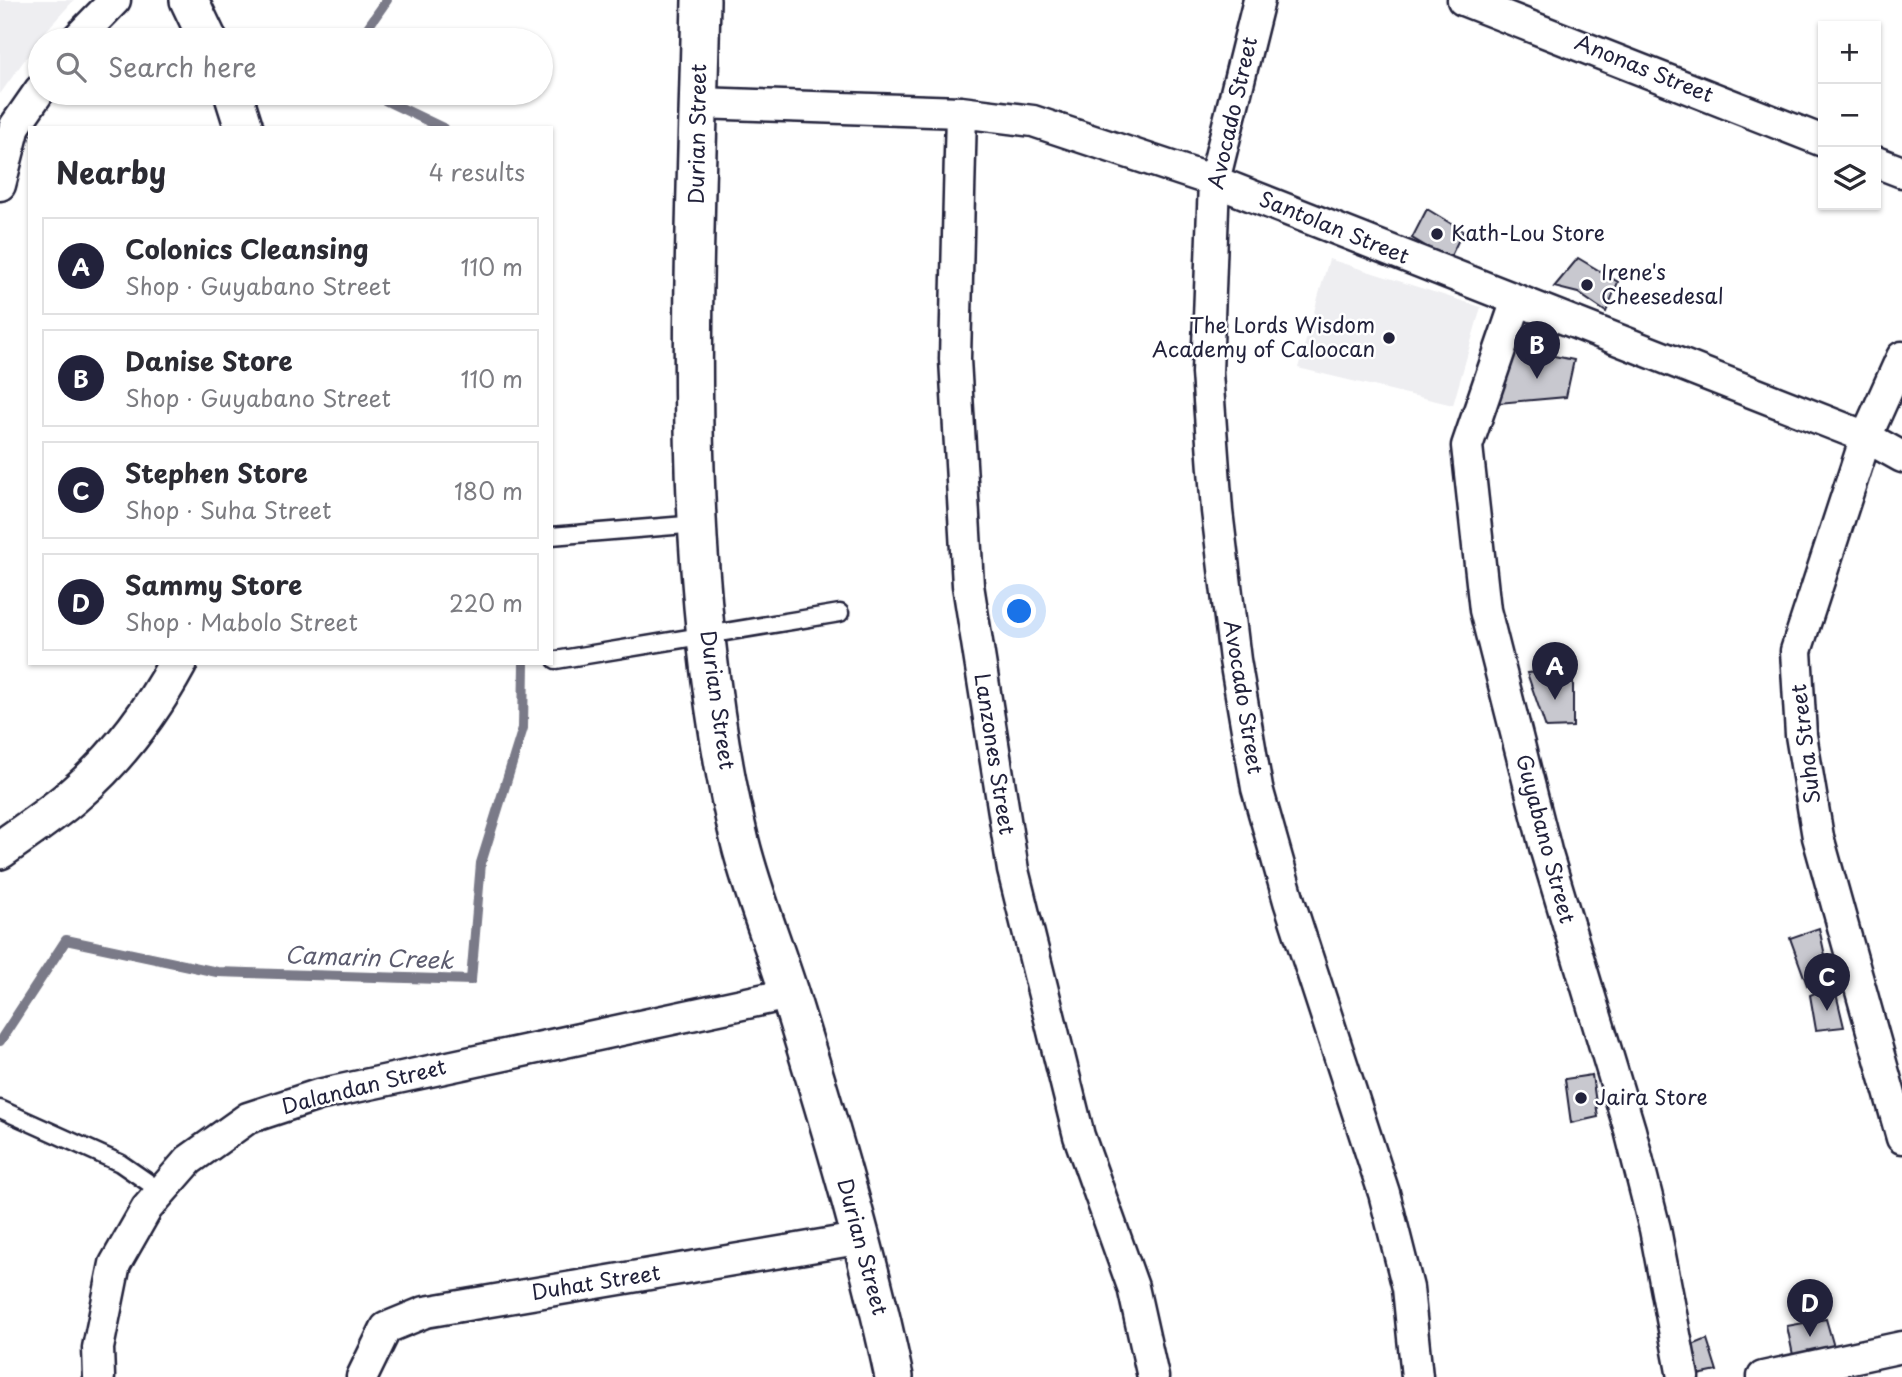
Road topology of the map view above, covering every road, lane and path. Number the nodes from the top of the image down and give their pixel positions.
1 (115, 0) edge
2 (189, 0) edge
3 (701, 0) edge
4 (1259, 0) edge
5 (1463, 0) edge
6 (88, 28) edge
7 (202, 28) edge
8 (698, 103) junction
9 (30, 105) edge
10 (237, 105) edge
11 (961, 112) junction
12 (243, 126) edge
13 (1818, 139) edge
14 (1881, 164) edge
15 (1902, 172) edge
16 (1214, 181) junction
17 (0, 185) edge
18 (1517, 300) junction
19 (1902, 357) edge
20 (1866, 437) junction
21 (1902, 457) edge
22 (698, 524) junction
23 (553, 536) edge
24 (840, 613) dead end
25 (707, 637) junction
26 (556, 660) dead end
27 (177, 665) edge
28 (0, 850) edge
29 (789, 994) junction
30 (0, 1108) edge
31 (1902, 1138) edge
32 (162, 1192) junction
33 (863, 1238) junction
34 (1902, 1347) edge
35 (99, 1377) edge
36 (362, 1377) edge
37 (894, 1377) edge
38 (1153, 1377) edge
39 (1417, 1377) edge
40 (1683, 1377) edge
41 (1763, 1377) edge

1 - 6 street
2 - 7 street
3 - 8 street, Durian Street
4 - 16 street, Avocado Street
5 - 13 street, Anonas Street
8 - 11 street, Santolan Street
8 - 22 street, Durian Street
9 - 17 street
10 - 12 street
11 - 16 street, Santolan Street
11 - 38 street, Lanzones Street
14 - 15 street
16 - 18 street, Santolan Street
16 - 39 street, Avocado Street
18 - 20 street, Santolan Street
18 - 40 street, Guyabano Street
19 - 20 street, Suha Street
20 - 21 street, Santolan Street
20 - 31 street, Suha Street
22 - 23 lane
22 - 25 street, Durian Street
24 - 25 lane
25 - 26 lane
25 - 29 street, Durian Street
27 - 28 street
29 - 32 street, Dalandan Street
29 - 33 street, Durian Street
30 - 32 lane
32 - 35 street, Dalandan Street
33 - 36 street, Duhat Street
33 - 37 street, Durian Street
34 - 41 street

